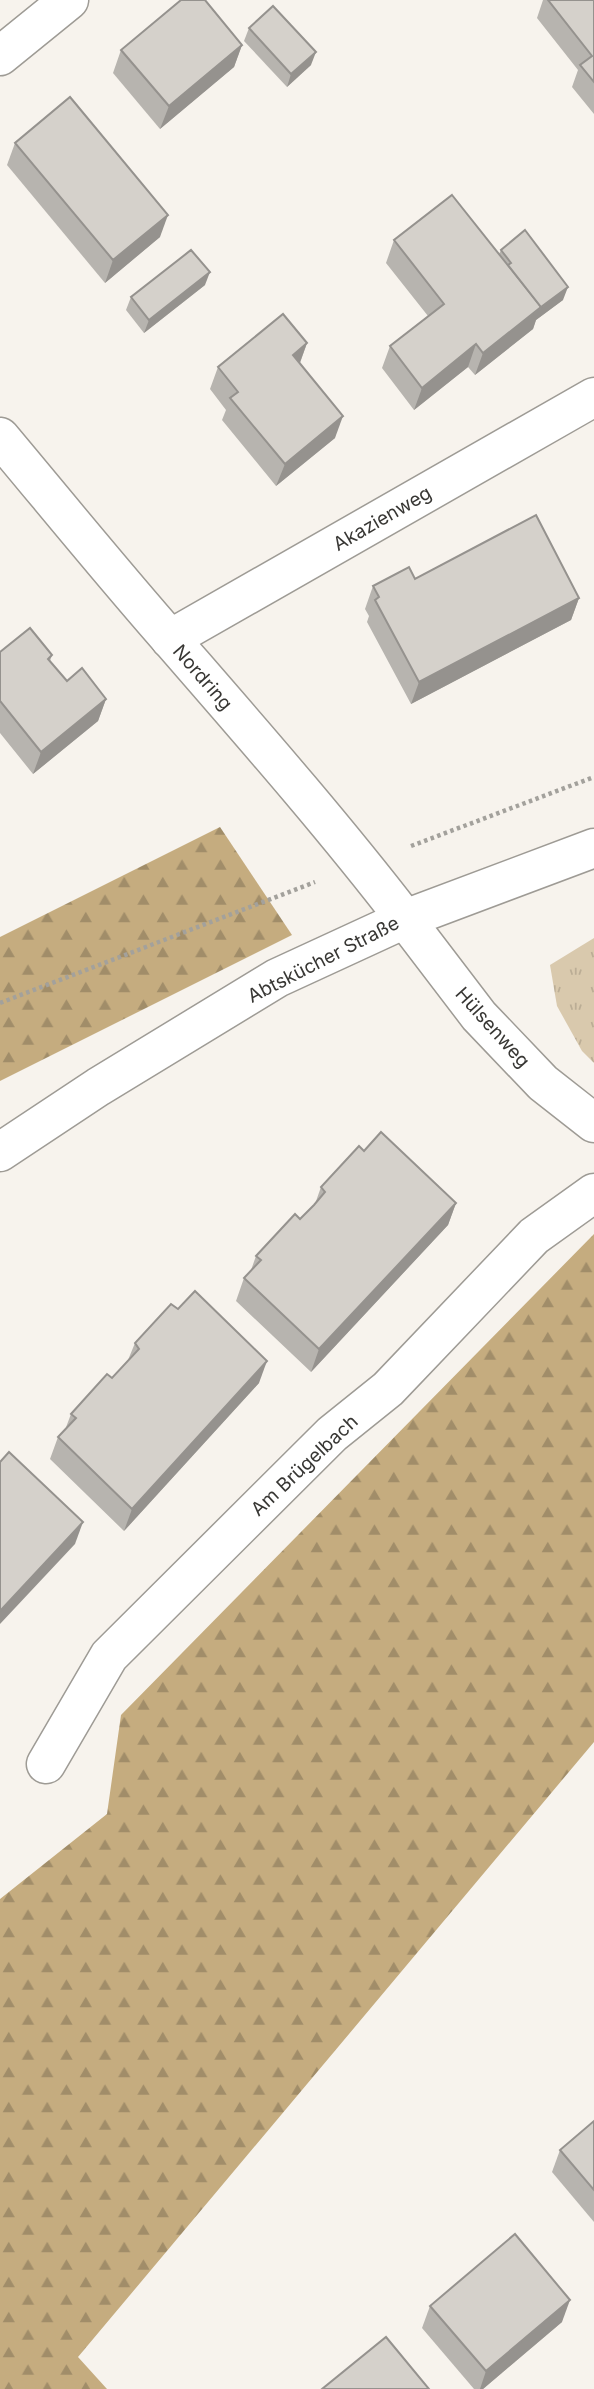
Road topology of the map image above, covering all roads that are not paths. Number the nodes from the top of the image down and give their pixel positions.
1 (69, 0) edge
2 (0, 56) edge
3 (594, 397) edge
4 (0, 437) edge
5 (170, 639) junction
6 (594, 848) edge
7 (405, 919) junction
8 (594, 1123) edge
9 (0, 1152) edge
10 (594, 1193) edge
11 (46, 1764) dead end

1 - 2 street
3 - 5 street, Akazienweg
4 - 5 street, Nordring
5 - 7 street, Nordring
6 - 7 street, Abtskücher Straße
7 - 8 street, Hülsenweg
7 - 9 street, Abtskücher Straße
10 - 11 street, Am Brügelbach

